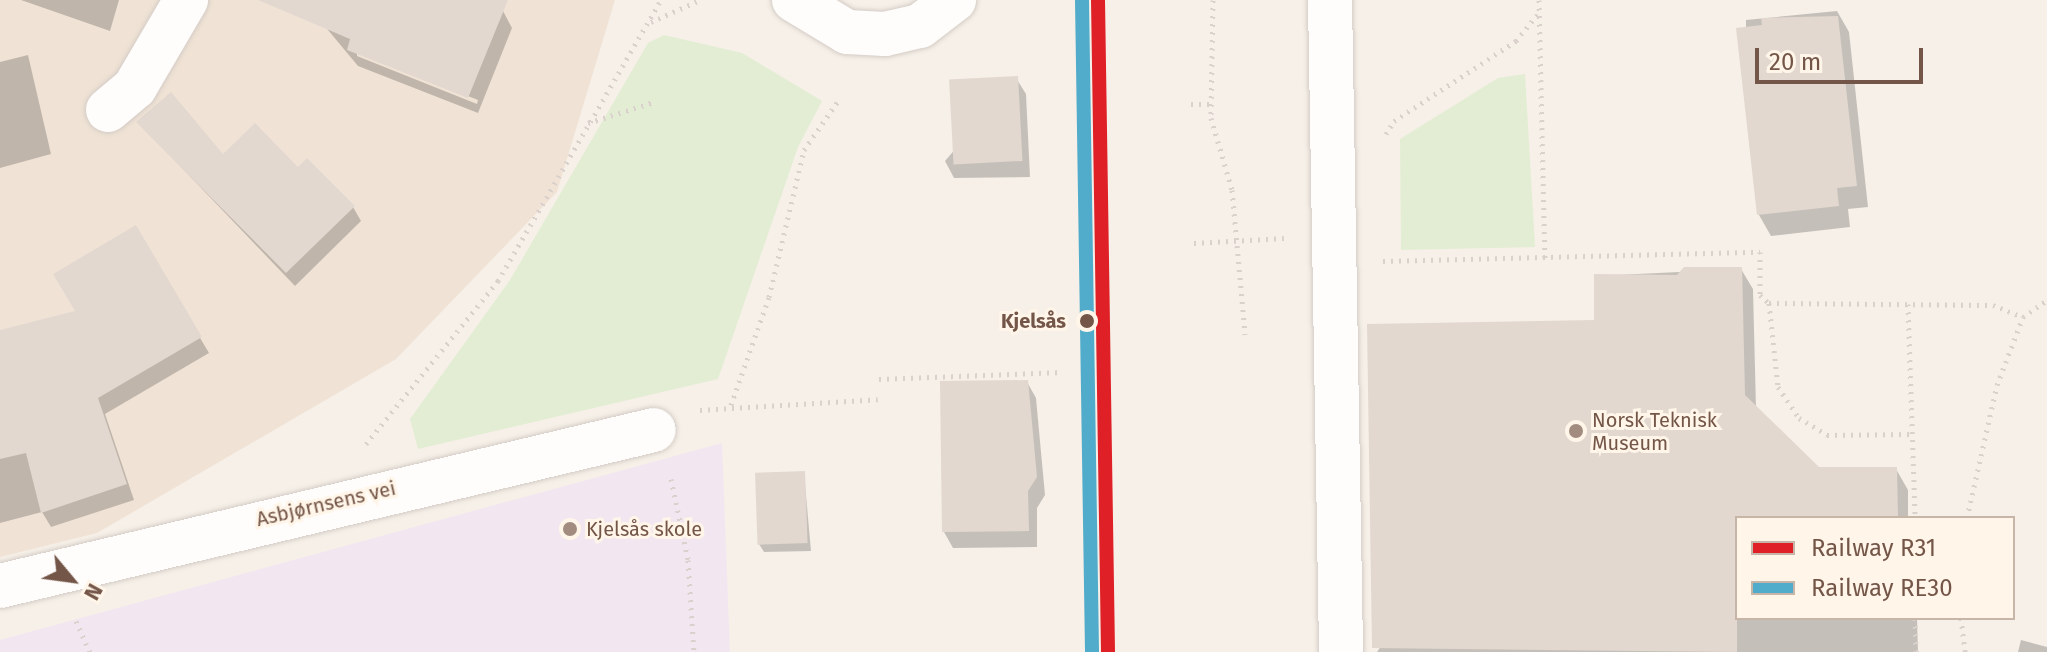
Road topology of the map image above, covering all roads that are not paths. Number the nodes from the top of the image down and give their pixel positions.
1 (186, 0) edge
2 (794, 0) edge
3 (954, 0) edge
4 (1330, 0) edge
5 (108, 110) dead end
6 (654, 430) road end
7 (0, 586) edge
8 (1341, 652) edge

1 - 5 street
2 - 3 street
4 - 8 street
6 - 7 street, Asbjørnsens vei

